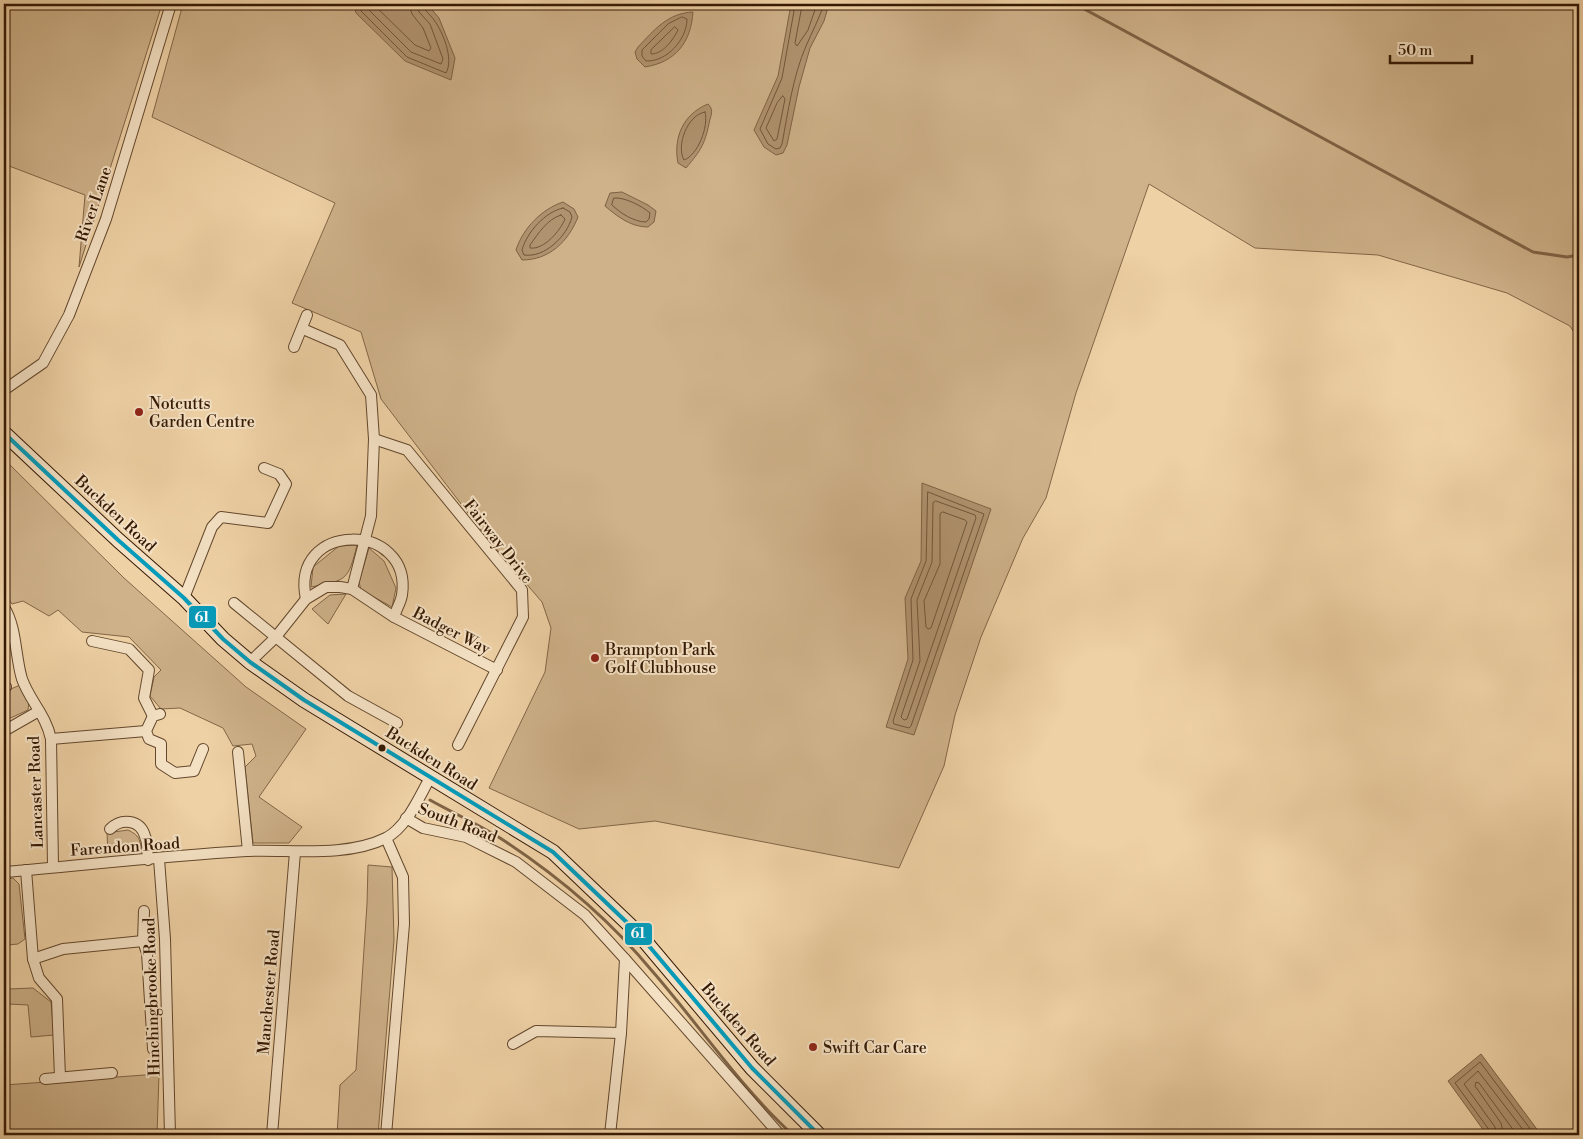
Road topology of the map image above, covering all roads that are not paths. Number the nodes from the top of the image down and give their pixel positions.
1 (171, 4) edge
2 (307, 315) dead end
3 (303, 329) junction
4 (294, 347) dead end
5 (4, 390) edge
6 (4, 433) edge
7 (374, 439) junction
8 (264, 468) dead end
9 (365, 540) junction
10 (352, 589) junction
11 (184, 598) junction
12 (306, 599) junction
13 (234, 603) dead end
14 (4, 607) edge
15 (394, 616) junction
16 (275, 638) junction
17 (92, 640) dead end
18 (250, 662) junction
19 (496, 670) junction
20 (39, 711) junction
21 (397, 723) dead end
22 (4, 731) edge
23 (146, 731) junction
24 (51, 739) junction
25 (458, 744) dead end
26 (203, 749) dead end
27 (238, 752) dead end
28 (430, 778) junction
29 (406, 818) junction
30 (110, 829) dead end
31 (386, 838) junction
32 (248, 851) junction
33 (295, 852) junction
34 (159, 858) junction
35 (148, 860) junction
36 (53, 866) junction
37 (26, 870) junction
38 (4, 872) edge
39 (144, 911) dead end
40 (143, 941) junction
41 (33, 959) junction
42 (626, 959) junction
43 (621, 1033) junction
44 (513, 1044) dead end
45 (153, 1049) dead end
46 (112, 1073) dead end
47 (60, 1077) junction
48 (45, 1079) dead end
49 (170, 1135) edge
50 (272, 1135) edge
51 (386, 1135) edge
52 (610, 1135) edge
53 (780, 1135) edge
54 (819, 1135) edge

1 - 5 street, River Lane
2 - 3 street
3 - 4 street
3 - 7 street
6 - 11 main road, Buckden Road
7 - 9 street
7 - 19 street, Fairway Drive
8 - 11 street
9 - 10 street
9 - 12 street, Badger Way
9 - 15 street, Badger Way
10 - 12 street
10 - 15 street, Badger Way
11 - 18 main road, Buckden Road
12 - 16 street
13 - 16 street
14 - 20 street, Lancaster Road
15 - 19 street, Badger Way
16 - 18 street
16 - 21 street
17 - 23 street
18 - 28 main road, Buckden Road
19 - 25 street, Fairway Drive
20 - 22 street
20 - 24 street, Lancaster Road
23 - 24 street
23 - 26 street
24 - 36 street, Lancaster Road
27 - 32 street
28 - 29 street, Farendon Road
28 - 54 main road, Buckden Road
29 - 31 street, Farendon Road
29 - 42 street, South Road
30 - 35 street
31 - 33 street, Farendon Road
31 - 51 street
32 - 33 street, Farendon Road
32 - 34 street, Farendon Road
33 - 50 street, Manchester Road
34 - 35 street, Farendon Road
34 - 49 street, Hinchingbrooke Road
35 - 36 street, Farendon Road
36 - 37 street, Farendon Road
37 - 38 street, Farendon Road
37 - 41 street
39 - 40 street
40 - 41 street
40 - 45 street
41 - 47 street
42 - 43 street
42 - 53 street, South Road
43 - 44 street
43 - 52 street
46 - 47 street
47 - 48 street

